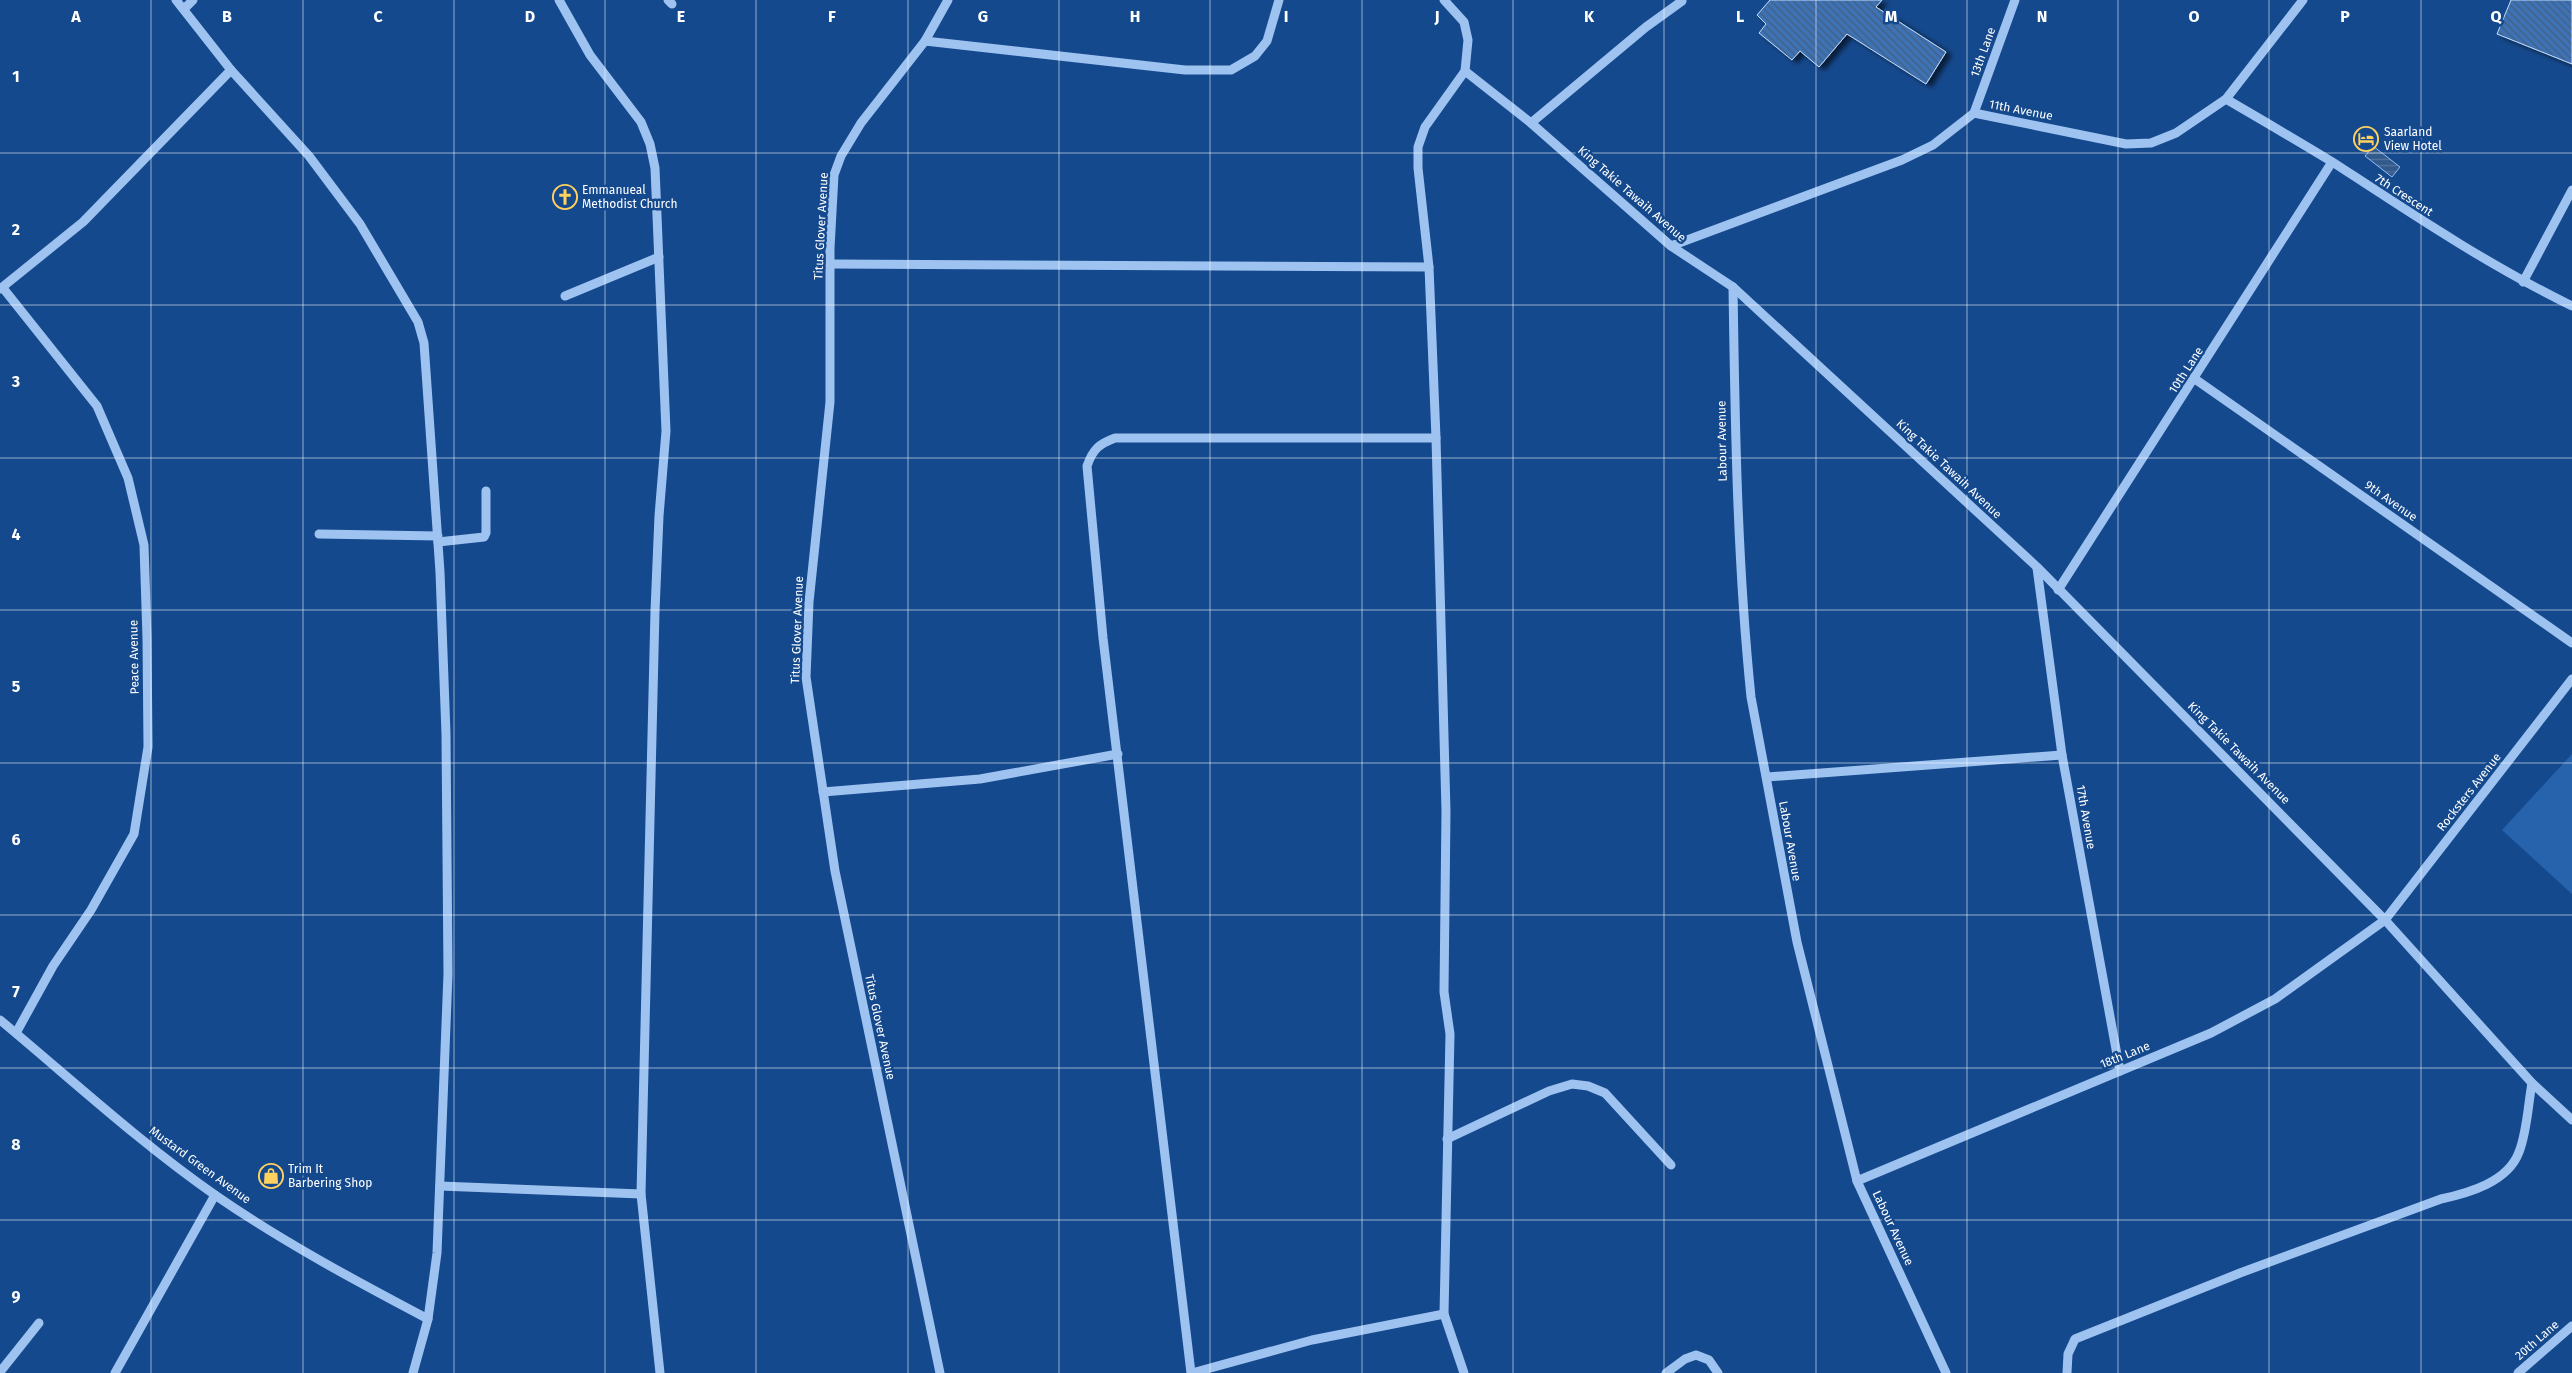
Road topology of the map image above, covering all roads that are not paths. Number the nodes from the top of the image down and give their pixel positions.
1 (176, 0) edge
2 (192, 0) edge
3 (560, 0) edge
4 (948, 0) edge
5 (1279, 0) edge
6 (1444, 0) edge
7 (2015, 0) edge
8 (2303, 0) edge
9 (1682, 1) edge
10 (184, 9) junction
11 (925, 41) junction
12 (231, 70) junction
13 (1465, 71) junction
14 (2226, 99) junction
15 (1974, 113) junction
16 (1531, 123) junction
17 (2332, 162) junction
18 (2572, 190) edge
19 (1671, 246) junction
20 (659, 257) junction
21 (831, 264) junction
22 (1429, 267) junction
23 (2523, 282) junction
24 (1733, 287) junction
25 (1, 288) edge
26 (565, 296) dead end
27 (2572, 306) edge
28 (2195, 379) junction
29 (1436, 438) junction
30 (486, 491) dead end
31 (320, 534) dead end
32 (438, 539) junction
33 (2037, 567) junction
34 (2058, 590) junction
35 (2572, 643) edge
36 (2572, 679) edge
37 (1118, 754) junction
38 (2062, 755) junction
39 (1766, 777) junction
40 (823, 792) junction
41 (2385, 920) junction
42 (0, 1020) edge
43 (16, 1033) junction
44 (2120, 1070) junction
45 (2532, 1083) junction
46 (2572, 1120) edge
47 (1447, 1138) junction
48 (1672, 1165) dead end
49 (1857, 1181) junction
50 (440, 1186) junction
51 (641, 1194) junction
52 (215, 1195) junction
53 (1444, 1314) junction
54 (428, 1319) junction
55 (39, 1323) dead end
56 (2572, 1326) edge
57 (0, 1372) edge
58 (116, 1373) edge
59 (413, 1373) edge
60 (660, 1373) edge
61 (940, 1373) edge
62 (1192, 1373) edge
63 (1464, 1373) edge
64 (1666, 1373) edge
65 (1718, 1373) edge
66 (1946, 1373) edge
67 (2067, 1373) edge
68 (2518, 1373) edge

1 - 10 street
2 - 10 street
3 - 20 street
4 - 11 street, Titus Glover Avenue
5 - 11 street
6 - 13 street
7 - 15 street, 13th Lane
8 - 14 street, 11th Avenue
9 - 16 street
10 - 12 street
11 - 21 street, Titus Glover Avenue
12 - 25 street
12 - 32 street
13 - 16 street, King Takie Tawaih Avenue
13 - 22 street
14 - 15 street, 11th Avenue
14 - 17 street, 7th Crescent
15 - 19 street, 11th Avenue
16 - 19 street, King Takie Tawaih Avenue
17 - 23 street, 7th Crescent
17 - 28 street, 10th Lane
18 - 23 street
19 - 24 street, King Takie Tawaih Avenue
20 - 26 street
20 - 51 street
21 - 22 street
21 - 40 street, Titus Glover Avenue
22 - 29 street
23 - 27 street, 7th Crescent
24 - 33 street, King Takie Tawaih Avenue
24 - 39 street, Labour Avenue
25 - 43 street, Peace Avenue
28 - 34 street, 10th Lane
28 - 35 street, 9th Avenue
29 - 37 street
29 - 47 street
30 - 32 street
31 - 32 street
32 - 50 street
33 - 34 street, King Takie Tawaih Avenue
33 - 38 street, 17th Avenue
34 - 41 street, King Takie Tawaih Avenue
36 - 41 street, Rocksters Avenue
37 - 40 street
37 - 62 street
38 - 39 street
38 - 44 street, 17th Avenue
39 - 49 street, Labour Avenue
40 - 61 street, Titus Glover Avenue
41 - 44 street, 18th Lane
41 - 45 street, King Takie Tawaih Avenue
42 - 43 street, Mustard Green Avenue
43 - 52 street, Mustard Green Avenue
44 - 49 street, 18th Lane
45 - 46 street, King Takie Tawaih Avenue
45 - 67 street
47 - 48 street
47 - 53 street
49 - 66 street, Labour Avenue
50 - 51 street
50 - 54 street
51 - 60 street
52 - 54 street, Mustard Green Avenue
52 - 58 street
53 - 62 street
53 - 63 street
54 - 59 street
55 - 57 street
56 - 68 street, 20th Lane
64 - 65 street

